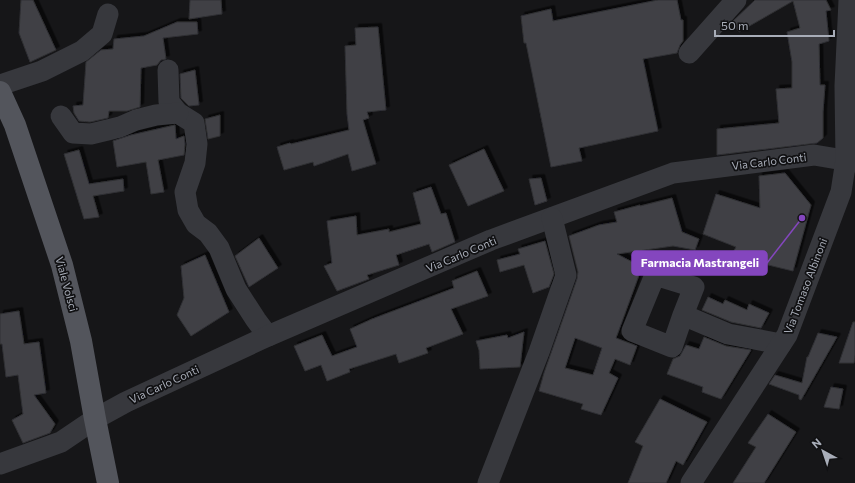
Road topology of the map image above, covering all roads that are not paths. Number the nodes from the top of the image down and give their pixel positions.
1 (736, 0) edge
2 (850, 0) edge
3 (108, 14) dead end
4 (852, 24) edge
5 (689, 53) dead end
6 (168, 70) dead end
7 (0, 85) edge
8 (0, 92) edge
9 (178, 113) junction
10 (61, 116) dead end
11 (851, 161) edge
12 (552, 218) junction
13 (683, 315) dead end
14 (268, 336) junction
15 (781, 344) junction
16 (95, 419) junction
17 (0, 464) edge
18 (108, 483) edge
19 (488, 483) edge
20 (691, 483) edge

1 - 5 street
2 - 4 street, Via Tomaso Albinoni
3 - 7 street
4 - 11 street, Via Tomaso Albinoni
6 - 9 street
8 - 16 main road, Viale Volsci
9 - 10 street
9 - 14 street
11 - 12 street, Via Carlo Conti
11 - 15 street, Via Tomaso Albinoni
12 - 14 street, Via Carlo Conti
12 - 19 street
13 - 15 street
14 - 16 street, Via Carlo Conti
15 - 20 street, Via Tomaso Albinoni
16 - 17 street, Via Carlo Conti
16 - 18 main road, Viale Volsci

